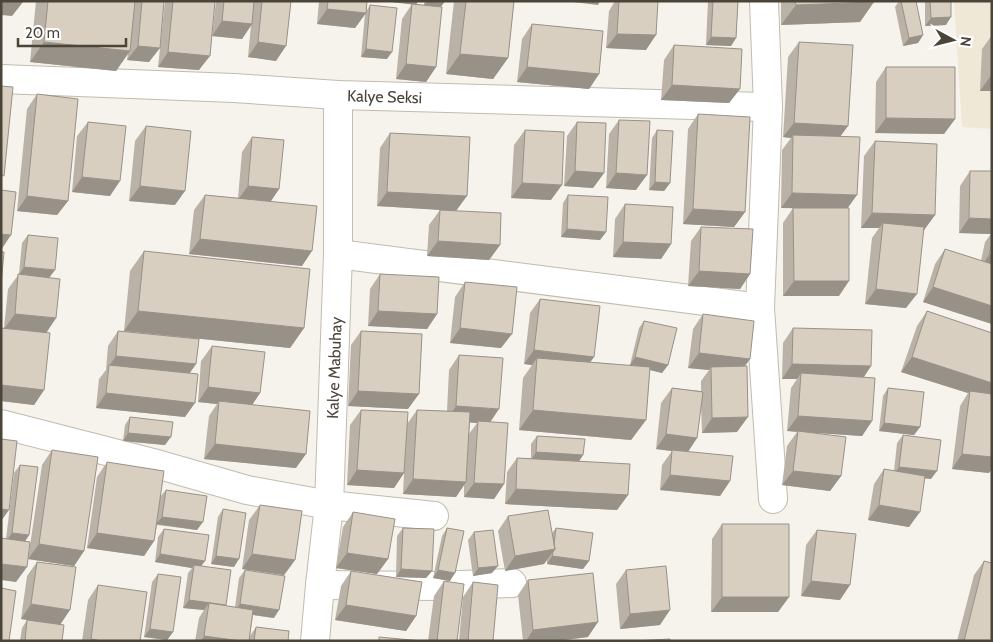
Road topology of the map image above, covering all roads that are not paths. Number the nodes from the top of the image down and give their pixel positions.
1 (764, 1) edge
2 (1, 79) edge
3 (338, 95) junction
4 (768, 107) junction
5 (338, 254) junction
6 (760, 308) junction
7 (1, 424) edge
8 (773, 499) dead end
9 (329, 505) junction
10 (434, 516) dead end
11 (512, 583) dead end
12 (320, 585) junction
13 (315, 641) edge

1 - 4 street
2 - 3 street, Kalye Seksi
3 - 4 street, Kalye Seksi
3 - 5 street, Kalye Mabuhay
4 - 6 street
5 - 6 street
5 - 9 street, Kalye Mabuhay
6 - 8 street
7 - 9 street
9 - 10 street
9 - 12 street, Kalye Mabuhay
11 - 12 street
12 - 13 street, Kalye Mabuhay

